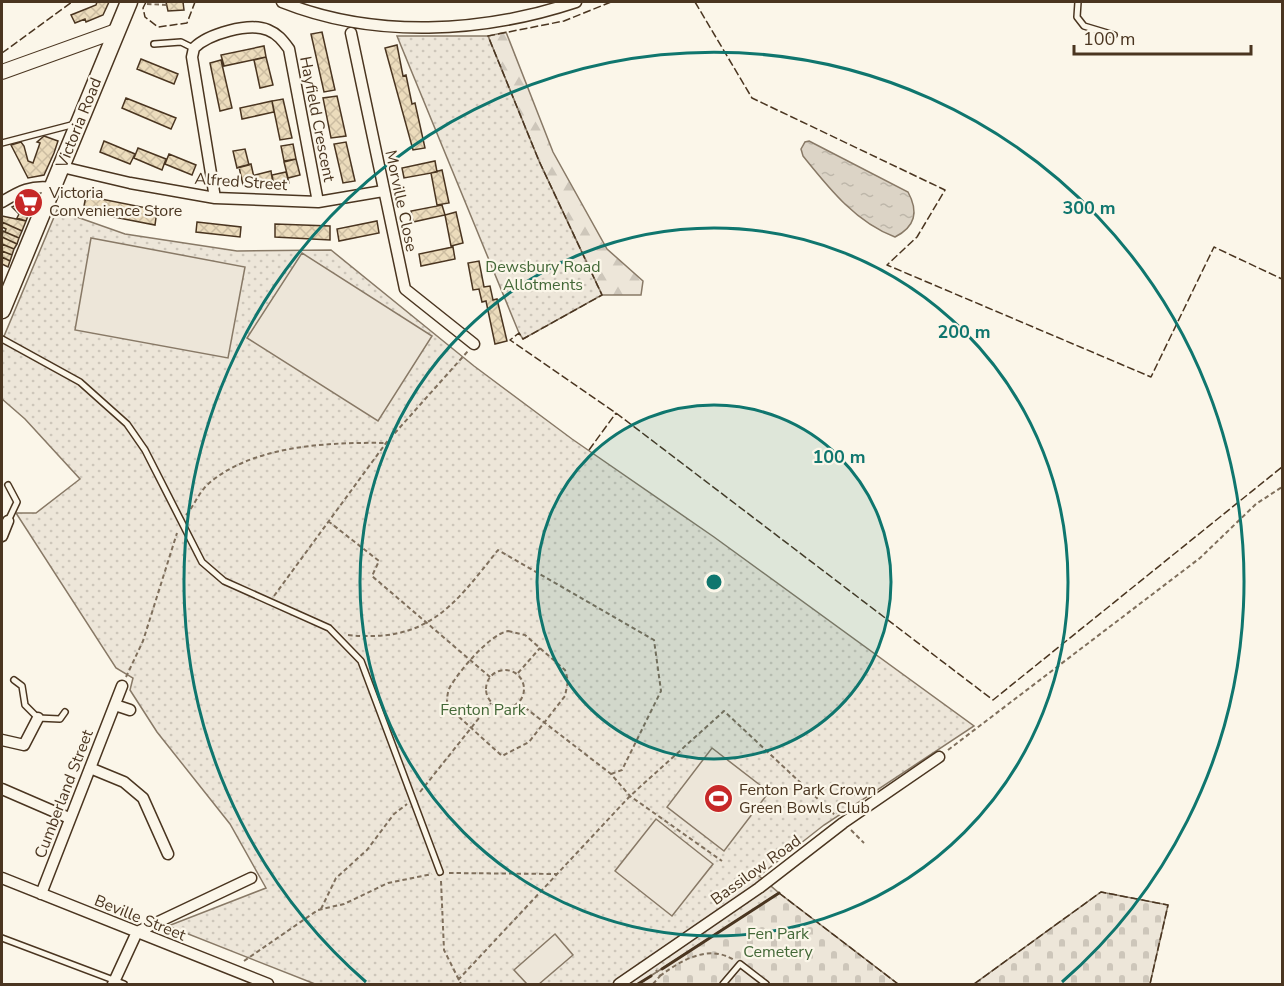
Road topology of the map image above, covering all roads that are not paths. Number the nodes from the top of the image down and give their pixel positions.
1 (129, 2) edge
2 (282, 2) edge
3 (575, 2) edge
4 (1078, 2) edge
5 (303, 6) edge
6 (116, 31) junction
7 (351, 33) dead end
8 (1114, 35) dead end
9 (154, 44) dead end
10 (194, 48) junction
11 (2, 72) edge
12 (79, 124) junction
13 (2, 143) edge
14 (62, 167) junction
15 (53, 188) junction
16 (383, 191) junction
17 (214, 198) junction
18 (2, 202) edge
19 (318, 202) junction
20 (2, 310) edge
21 (2, 339) edge
22 (474, 345) road end
23 (8, 485) dead end
24 (8, 521) joint
25 (2, 536) edge
26 (14, 680) dead end
27 (122, 686) road end
28 (115, 705) junction
29 (130, 710) dead end
30 (65, 712) dead end
31 (38, 718) junction
32 (2, 740) edge
33 (939, 757) road end
34 (90, 768) junction
35 (2, 789) edge
36 (69, 818) junction
37 (168, 854) dead end
38 (440, 872) road end
39 (2, 878) edge
40 (252, 878) dead end
41 (41, 894) junction
42 (137, 932) junction
43 (2, 938) edge
44 (117, 983) edge
45 (268, 984) edge
46 (619, 984) edge
47 (723, 984) edge
48 (765, 984) edge

1 - 6 main road, Victoria Road
2 - 5 street
3 - 5 street
4 - 8 lane
6 - 11 street
6 - 12 main road, Victoria Road
7 - 16 street, Morville Close
9 - 10 lane
10 - 17 street
10 - 19 street, Hayfield Crescent
12 - 13 lane
12 - 14 main road, Victoria Road
14 - 15 main road, Victoria Road
14 - 17 street, Alfred Street
15 - 18 street
15 - 20 main road, Victoria Road
16 - 19 street, Alfred Street
16 - 22 street, Morville Close
17 - 19 street, Alfred Street
21 - 38 lane
23 - 24 lane
24 - 25 street
26 - 31 lane
27 - 28 street, Cumberland Street
28 - 29 street
28 - 34 street, Cumberland Street
30 - 31 lane
31 - 32 street
33 - 46 street, Bassilow Road
34 - 36 street, Cumberland Street
34 - 37 street
35 - 36 street
36 - 41 street, Cumberland Street
39 - 41 street, Beville Street
40 - 42 street
41 - 42 street, Beville Street
42 - 44 street
42 - 45 street, Beville Street
43 - 44 lane
47 - 48 lane

